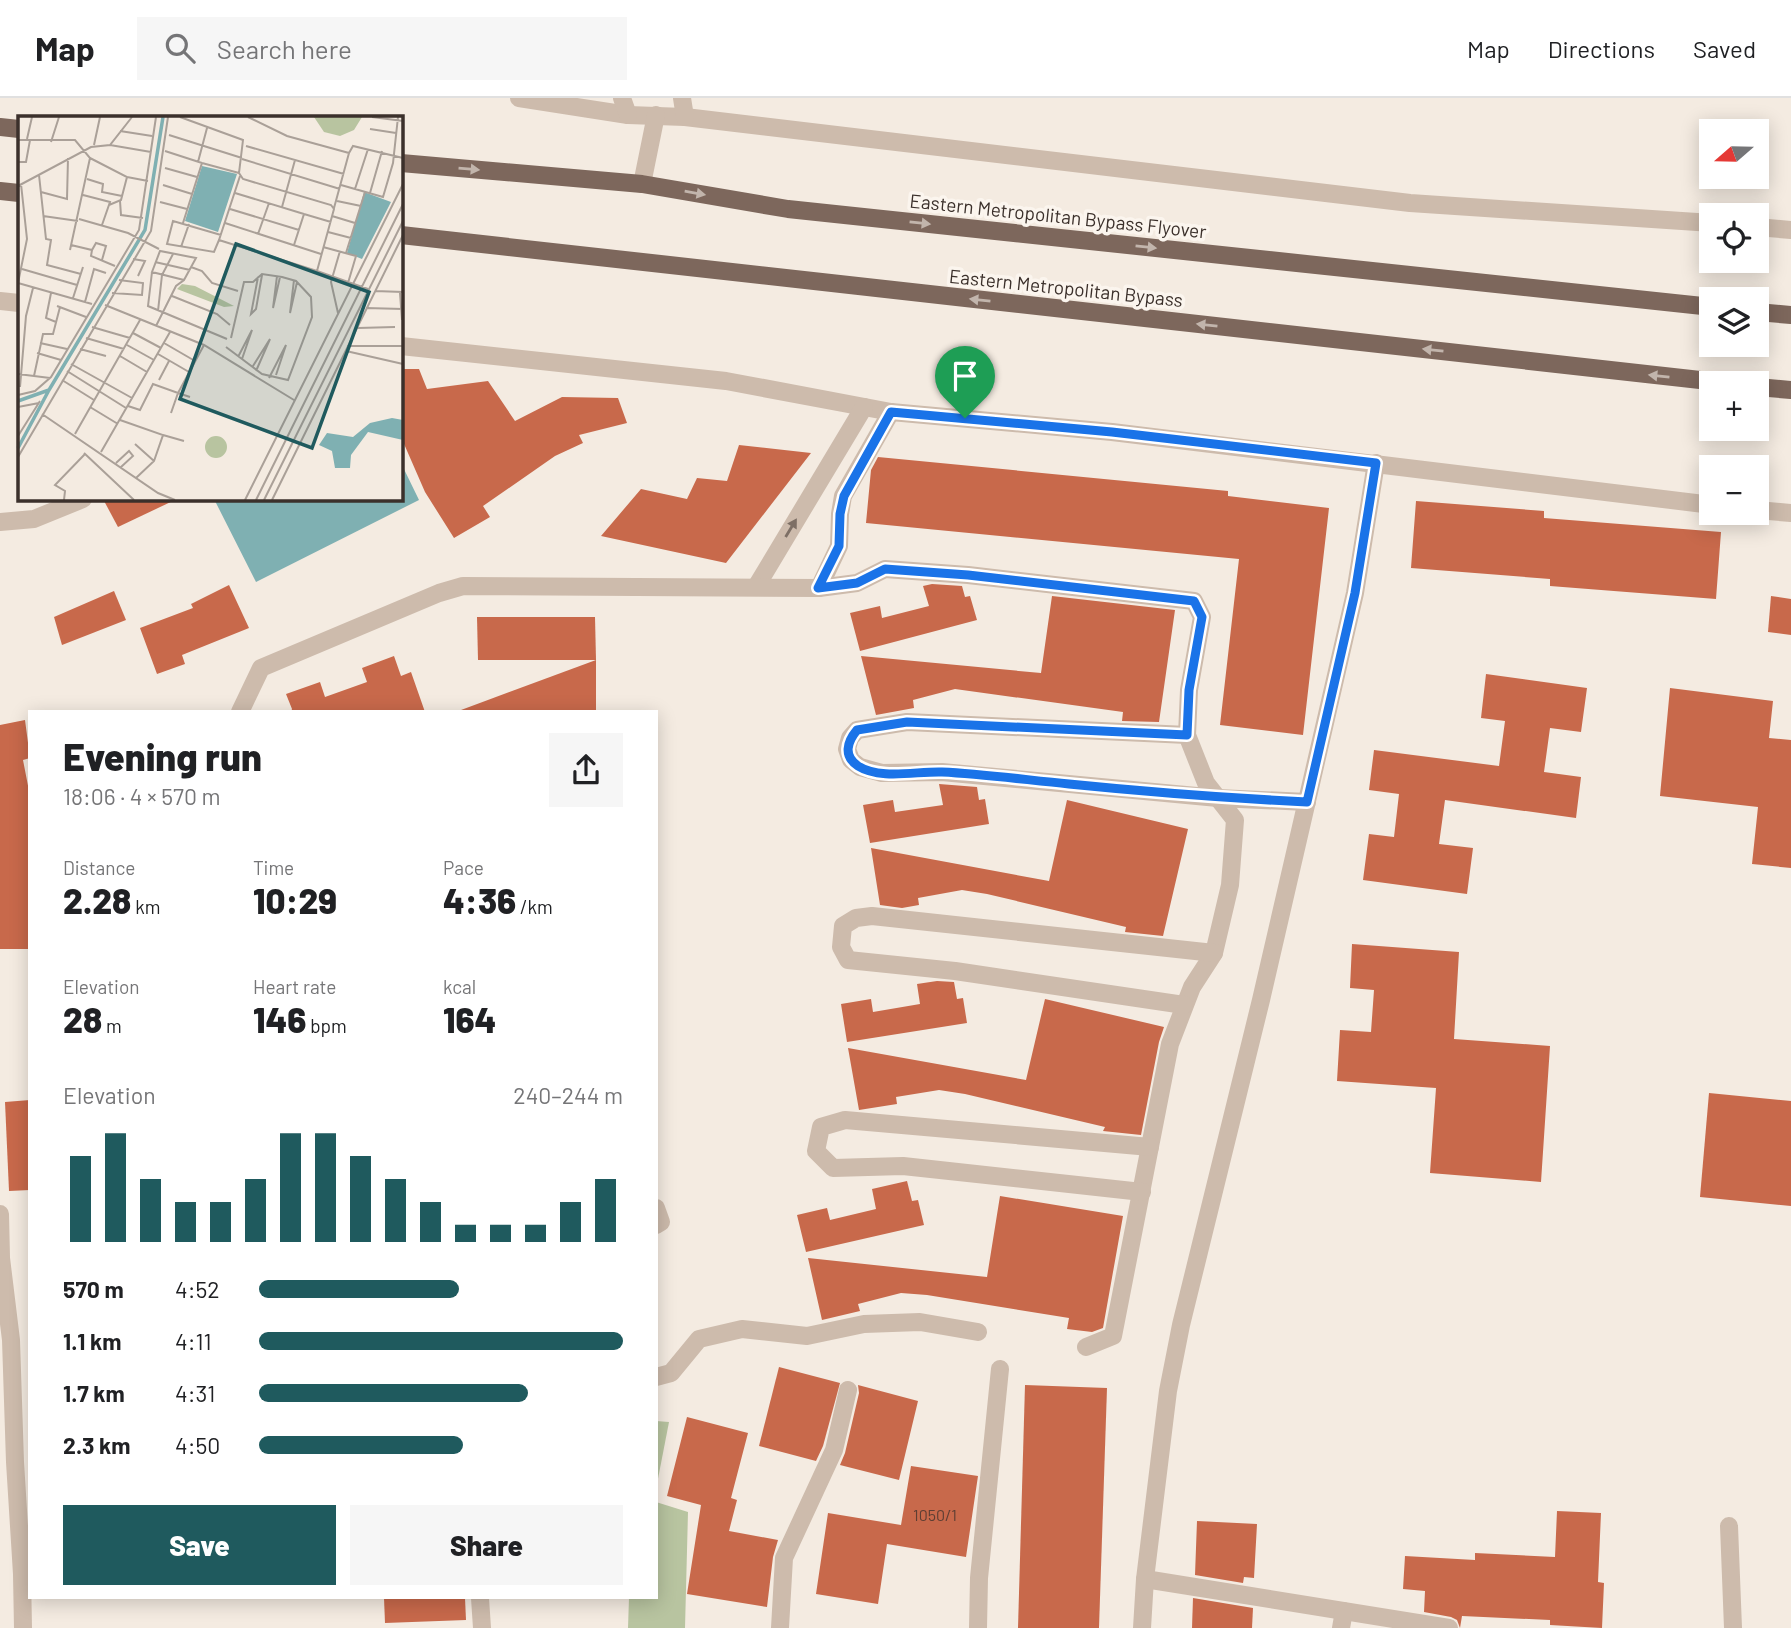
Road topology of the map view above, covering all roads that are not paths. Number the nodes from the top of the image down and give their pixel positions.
1 (519, 98) edge
2 (622, 98) edge
3 (682, 98) edge
4 (656, 115) junction
5 (628, 116) junction
6 (685, 117) junction
7 (0, 127) edge
8 (18, 129) edge
9 (402, 163) edge
10 (642, 184) junction
11 (0, 191) edge
12 (18, 193) edge
13 (1699, 222) edge
14 (1769, 228) edge
15 (1791, 230) edge
16 (402, 235) edge
17 (0, 300) edge
18 (18, 303) edge
19 (1699, 306) edge
20 (1769, 313) edge
21 (1791, 316) edge
22 (402, 346) edge
23 (1699, 380) edge
24 (1769, 388) edge
25 (1791, 390) edge
26 (864, 407) junction
27 (891, 412) junction
28 (1376, 463) junction
29 (81, 500) edge
30 (1699, 503) edge
31 (1769, 511) edge
32 (1791, 513) edge
33 (0, 522) edge
34 (756, 587) junction
35 (818, 588) junction
36 (241, 710) edge
37 (1187, 735) junction
38 (1218, 799) junction
39 (1307, 802) junction
40 (1214, 953) junction
41 (1184, 1005) junction
42 (1150, 1147) junction
43 (1142, 1192) junction
44 (0, 1214) edge
45 (1, 1258) edge
46 (978, 1332) dead end
47 (1086, 1347) dead end
48 (1000, 1369) dead end
49 (658, 1376) edge
50 (848, 1390) dead end
51 (19, 1514) junction
52 (0, 1515) edge
53 (1729, 1526) dead end
54 (1145, 1579) junction
55 (480, 1599) edge
56 (1342, 1619) edge
57 (23, 1628) edge
58 (482, 1628) edge
59 (780, 1628) edge
60 (978, 1628) edge
61 (1142, 1628) edge
62 (1449, 1628) edge
63 (1733, 1628) edge

1 - 5 street
2 - 5 street
3 - 6 street
4 - 5 street
4 - 6 street
4 - 10 street
6 - 13 street
7 - 8 main road
9 -> 10 main road, Eastern Metropolitan Bypass Flyover
10 -> 19 main road, Eastern Metropolitan Bypass Flyover
11 - 12 main road
14 - 15 street
23 -> 16 main road, Eastern Metropolitan Bypass
17 - 18 street
20 - 21 main road
22 - 26 street
24 - 25 main road
26 - 27 street
34 -> 26 street
27 - 28 street
27 - 35 street
28 - 30 street
28 - 39 street
29 - 33 street
31 - 32 street
34 - 35 street
34 - 36 street
35 - 37 street
37 - 38 street
37 - 38 street
38 - 39 street
38 - 40 street
39 - 54 street
40 - 41 street
40 - 41 street
41 - 42 street
42 - 43 street
42 - 43 street
43 - 47 street
44 - 45 street
45 - 51 street
46 - 49 street
48 - 60 street
50 - 59 street
51 - 52 street
51 - 57 street
53 - 63 street
54 - 56 street
54 - 61 street
55 - 58 street
56 - 62 street

